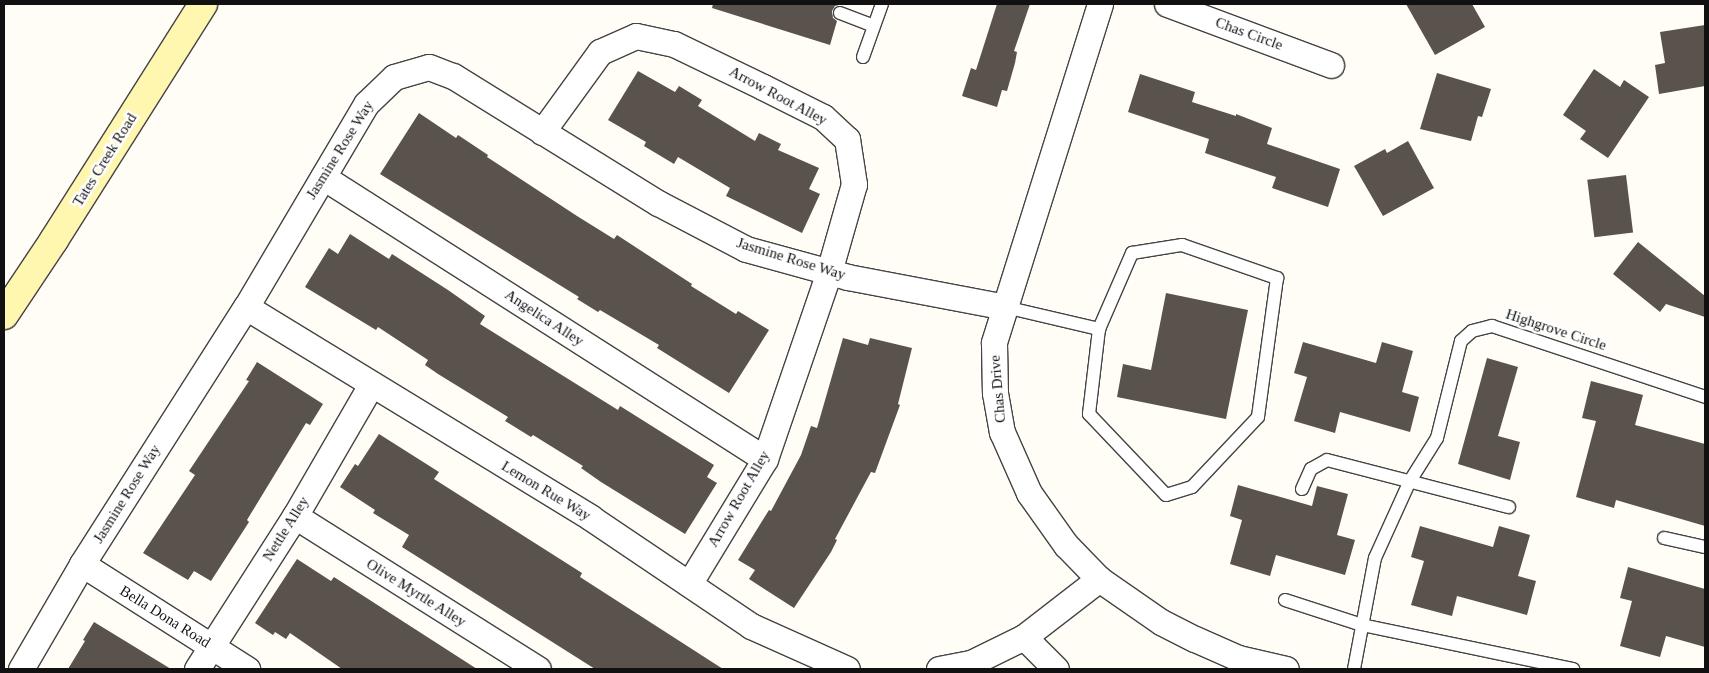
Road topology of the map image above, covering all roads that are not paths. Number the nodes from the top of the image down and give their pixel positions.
1 (203, 4) edge
2 (882, 4) edge
3 (1100, 4) edge
4 (1167, 4) edge
5 (840, 13) dead end
6 (874, 26) junction
7 (863, 57) dead end
8 (1331, 65) dead end
9 (542, 132) junction
10 (323, 177) junction
11 (829, 272) junction
12 (246, 307) junction
13 (1005, 307) junction
14 (4, 314) edge
15 (1099, 329) junction
16 (372, 385) junction
17 (1705, 396) edge
18 (765, 459) junction
19 (1410, 482) junction
20 (1302, 489) dead end
21 (1509, 507) dead end
22 (295, 516) junction
23 (1664, 538) dead end
24 (1705, 547) edge
25 (82, 564) junction
26 (1099, 579) junction
27 (689, 584) junction
28 (1285, 600) dead end
29 (1362, 625) junction
30 (1024, 637) junction
31 (211, 646) junction
32 (21, 669) edge
33 (197, 669) edge
34 (247, 669) edge
35 (538, 669) edge
36 (847, 669) edge
37 (939, 669) edge
38 (1056, 669) edge
39 (1286, 669) edge
40 (1354, 669) edge
41 (1573, 669) edge

1 - 14 main road, Tates Creek Road
2 - 6 lane
3 - 13 street, Chas Drive
4 - 8 street, Chas Circle
5 - 6 lane
6 - 7 lane
9 - 10 street, Jasmine Rose Way
9 - 11 street, Jasmine Rose Way
9 - 11 street, Arrow Root Alley
10 - 12 street, Jasmine Rose Way
10 - 18 street, Angelica Alley
11 - 13 street, Jasmine Rose Way
11 - 18 street, Arrow Root Alley
12 - 16 street, Lemon Rue Way
12 - 25 street, Jasmine Rose Way
13 - 15 lane
13 - 26 street, Chas Drive
15 - 15 lane
16 - 22 street, Nettle Alley
16 - 27 street, Lemon Rue Way
17 - 19 lane, Highgrove Circle
18 - 27 street, Arrow Root Alley
19 - 20 lane
19 - 21 lane
19 - 29 lane, Highgrove Circle
22 - 31 street, Nettle Alley
22 - 35 street, Olive Myrtle Alley
23 - 24 lane
25 - 31 street, Bella Dona Road
25 - 32 street, Jasmine Rose Way
26 - 30 street
26 - 39 street, Chas Drive
27 - 36 street, Lemon Rue Way
28 - 29 lane
29 - 40 lane, Highgrove Circle
29 - 41 lane
30 - 37 street
30 - 38 street
31 - 33 street, Nettle Alley
31 - 34 street, Bella Dona Road

